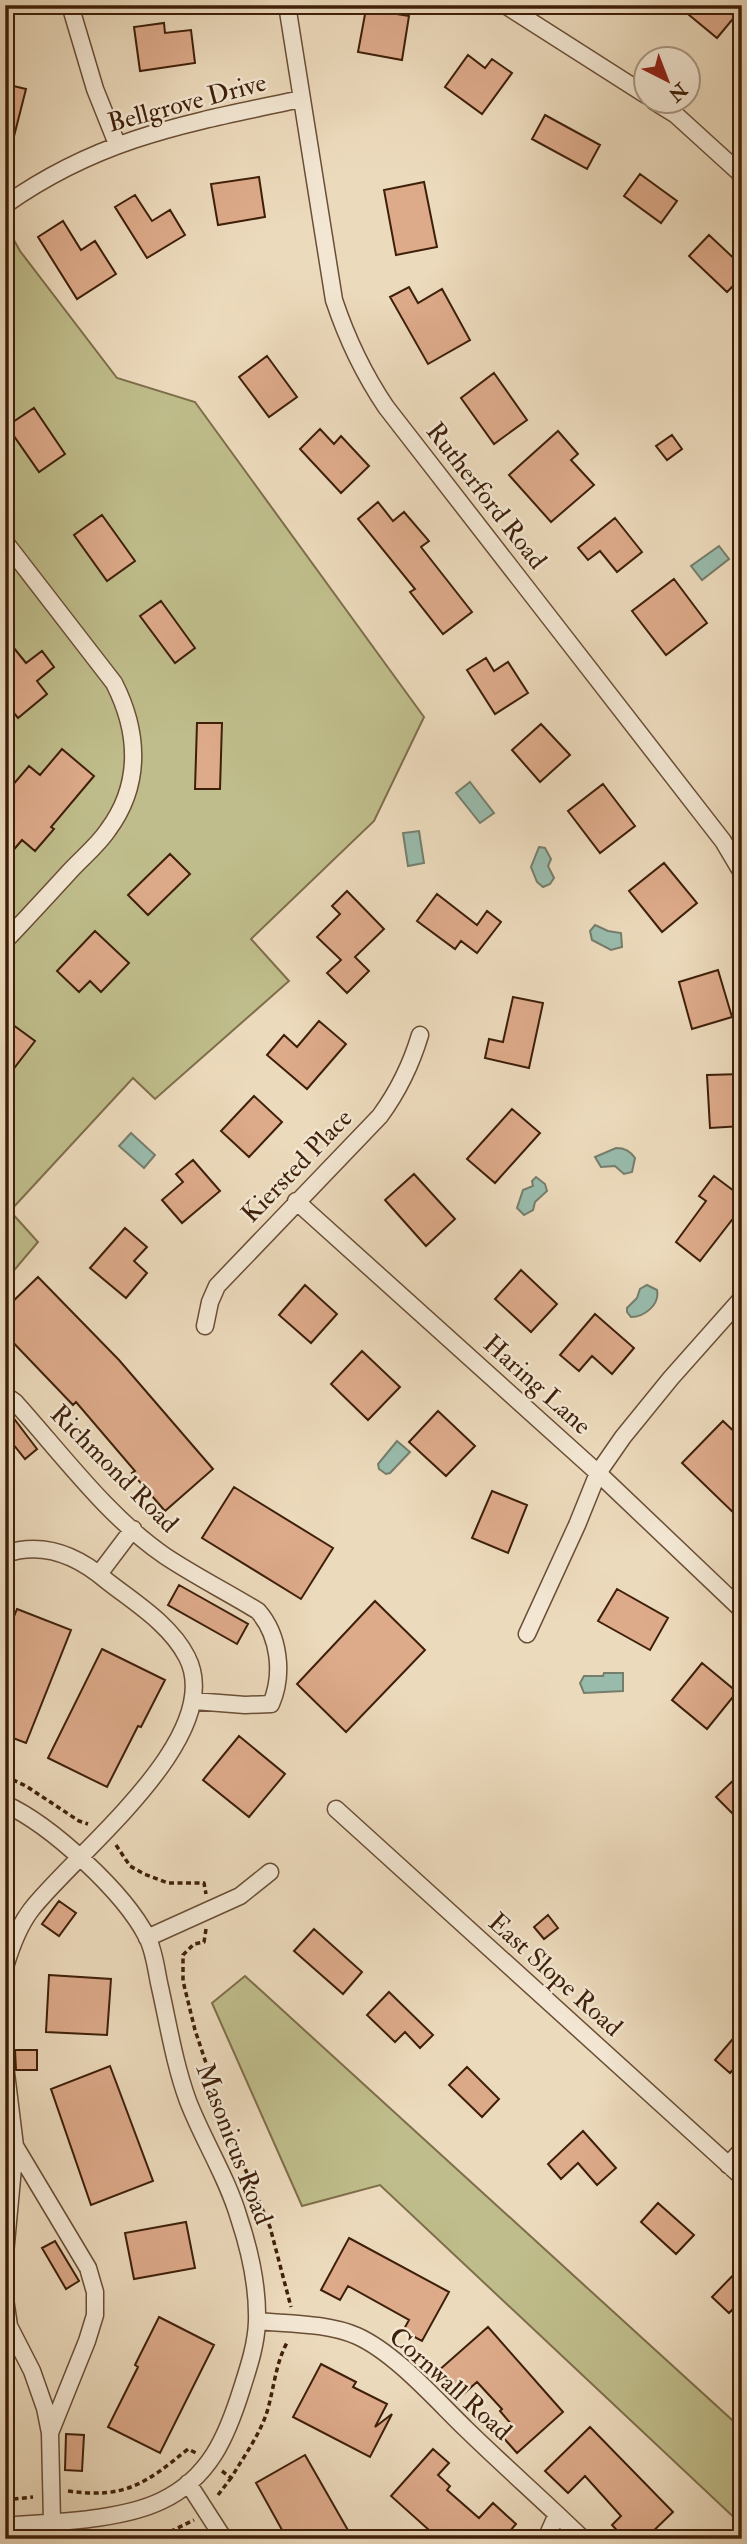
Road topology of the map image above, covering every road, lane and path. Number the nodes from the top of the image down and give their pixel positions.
1 (70, 5) edge
2 (286, 5) edge
3 (505, 5) edge
4 (632, 86) edge
5 (301, 99) junction
6 (677, 116) edge
7 (117, 144) junction
8 (742, 175) edge
9 (5, 205) edge
10 (5, 542) edge
11 (740, 868) edge
12 (5, 942) edge
13 (420, 1035) dead end
14 (296, 1201) junction
15 (742, 1298) edge
16 (205, 1326) dead end
17 (5, 1395) edge
18 (598, 1473) junction
19 (133, 1529) junction
20 (5, 1554) edge
21 (99, 1574) junction
22 (742, 1610) edge
23 (527, 1634) dead end
24 (194, 1701) junction
25 (5, 1776) edge
26 (5, 1804) edge
27 (336, 1809) dead end
28 (103, 1833) junction
29 (80, 1859) junction
30 (270, 1872) dead end
31 (209, 1910) junction
32 (147, 1938) junction
33 (5, 1967) edge
34 (5, 2065) edge
35 (15, 2146) junction
36 (742, 2150) edge
37 (728, 2165) junction
38 (742, 2178) edge
39 (5, 2254) edge
40 (5, 2299) edge
41 (257, 2321) junction
42 (289, 2324) junction
43 (50, 2432) junction
44 (209, 2460) junction
45 (188, 2483) junction
46 (51, 2491) junction
47 (5, 2500) edge
48 (557, 2514) junction
49 (52, 2522) junction
50 (5, 2526) edge
51 (224, 2539) edge
52 (546, 2539) edge
53 (583, 2539) edge

1 - 7 street
2 - 5 street, Bellgrove Drive
3 - 4 street
5 - 7 street, Bellgrove Drive
5 - 11 street, Rutherford Road
6 - 8 street
7 - 9 street, Bellgrove Drive
10 - 12 street
13 - 14 street, Kiersted Place
14 - 16 street, Kiersted Place
14 - 18 street, Haring Lane
15 - 18 street
17 - 19 street, Richmond Road
18 - 22 street, Haring Lane
18 - 23 street
19 - 21 street
19 - 24 street, Richmond Road
20 - 21 street
21 - 24 street
24 - 28 street
25 - 28 path
26 - 29 street, Masonicus Road
27 - 37 street, East Slope Road
28 - 29 street
28 - 31 path
29 - 32 street, Masonicus Road
29 - 33 street
30 - 31 street
31 - 32 street
31 - 42 path
32 - 41 street, Masonicus Road
34 - 35 street
35 - 39 street
35 - 43 street
36 - 37 street
37 - 38 street, East Slope Road
40 - 43 street
41 - 42 street, Cornwall Road
41 - 44 street, Masonicus Road
42 - 44 path
42 - 48 street, Cornwall Road
43 - 46 street
44 - 45 street, Masonicus Road
44 - 46 path
45 - 49 street, Masonicus Road
45 - 51 street
46 - 47 path
46 - 49 street
48 - 52 street
48 - 53 street, Cornwall Road
49 - 50 street, Masonicus Road

